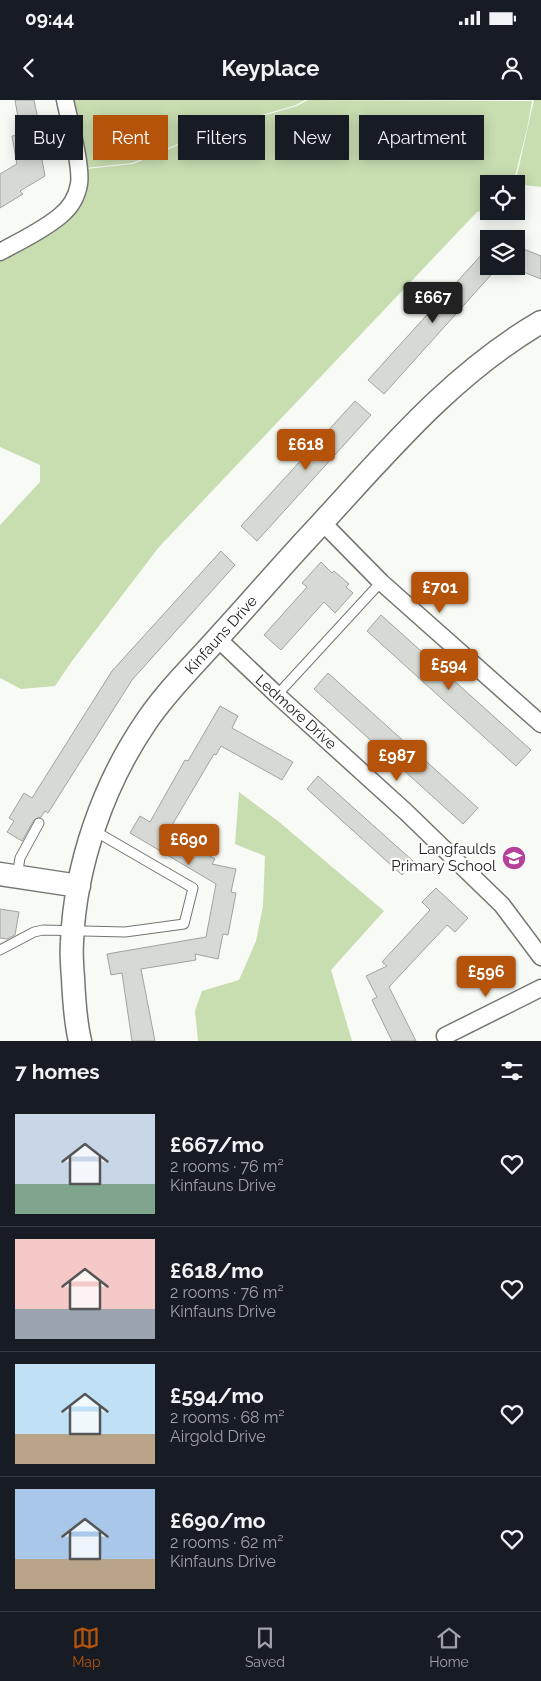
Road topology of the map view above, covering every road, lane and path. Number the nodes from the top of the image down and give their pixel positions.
1 (65, 100) edge
2 (0, 252) edge
3 (541, 322) edge
4 (322, 522) junction
5 (381, 582) junction
6 (218, 639) junction
7 (277, 696) junction
8 (541, 724) edge
9 (39, 823) dead end
10 (93, 830) junction
11 (9, 875) edge
12 (79, 886) junction
13 (72, 930) junction
14 (0, 943) edge
15 (10, 945) junction
16 (0, 950) edge
17 (541, 957) edge
18 (541, 988) edge
19 (445, 1036) dead end
20 (80, 1041) edge

1 - 2 street
3 - 4 street, Kinfauns Drive
4 - 5 street
4 - 6 street, Kinfauns Drive
5 - 7 lane
5 - 8 street
6 - 7 street, Ledmore Drive
6 - 10 street, Kinfauns Drive
7 - 17 street, Ledmore Drive
9 - 11 lane
10 - 12 street, Kinfauns Drive
10 - 13 lane
11 - 12 street
12 - 13 street, Kinfauns Drive
13 - 15 lane
13 - 20 street, Kinfauns Drive
14 - 15 lane
15 - 16 lane
18 - 19 street

